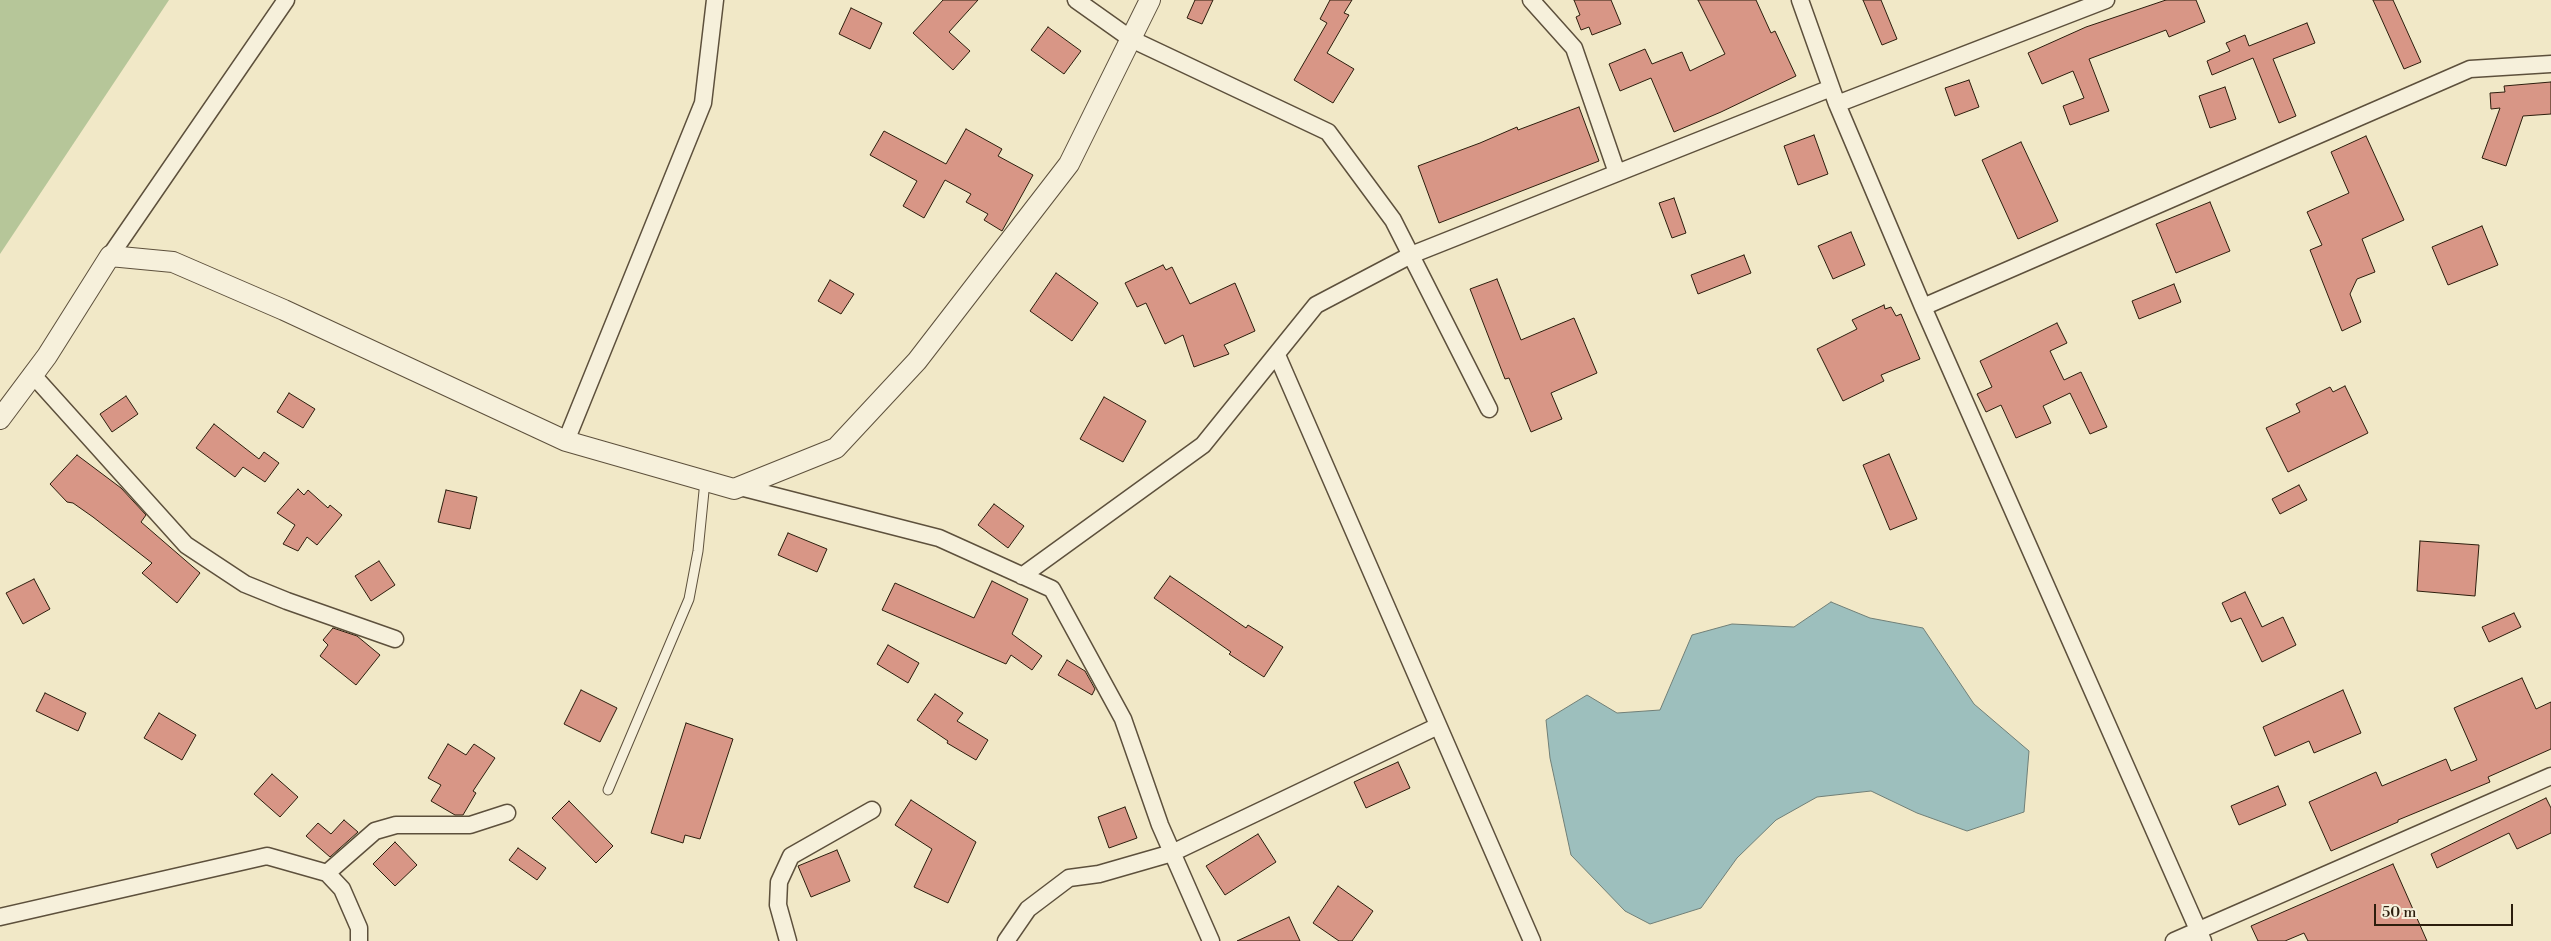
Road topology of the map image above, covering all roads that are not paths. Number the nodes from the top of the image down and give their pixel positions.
1 (286, 0) edge
2 (715, 0) edge
3 (1076, 0) edge
4 (1150, 0) edge
5 (1531, 0) edge
6 (1800, 0) edge
7 (2095, 2) edge
8 (1131, 38) junction
9 (2551, 64) edge
10 (1831, 88) junction
11 (1837, 104) junction
12 (1618, 173) junction
13 (1411, 255) junction
14 (110, 256) junction
15 (1922, 307) junction
16 (1277, 355) junction
17 (32, 374) junction
18 (1489, 409) dead end
19 (0, 419) edge
20 (566, 441) junction
21 (706, 481) junction
22 (740, 487) junction
23 (1022, 576) junction
24 (395, 639) dead end
25 (1438, 726) junction
26 (2551, 776) edge
27 (608, 790) dead end
28 (872, 810) dead end
29 (507, 813) dead end
30 (1172, 853) junction
31 (327, 873) junction
32 (0, 917) edge
33 (2201, 936) edge
34 (359, 941) edge
35 (788, 941) edge
36 (1006, 941) edge
37 (1211, 941) edge
38 (1532, 941) edge
39 (2174, 941) edge

1 - 14 street
2 - 20 street
3 - 8 street
4 - 8 street
5 - 12 street
6 - 10 street
7 - 11 street
8 - 13 street
8 - 22 street
9 - 15 street
10 - 11 street
10 - 12 street
11 - 15 street
12 - 13 street
13 - 16 street
13 - 18 street
14 - 17 street
14 - 20 street
15 - 33 street
16 - 23 street
16 - 25 street
17 - 19 street
17 - 24 street
20 - 21 street
21 - 22 street
21 - 27 lane
22 - 23 street
23 - 30 street
25 - 30 street
25 - 38 street
26 - 33 street
28 - 35 street
29 - 31 street
30 - 36 street
30 - 37 street
31 - 32 street
31 - 34 street
33 - 39 street

